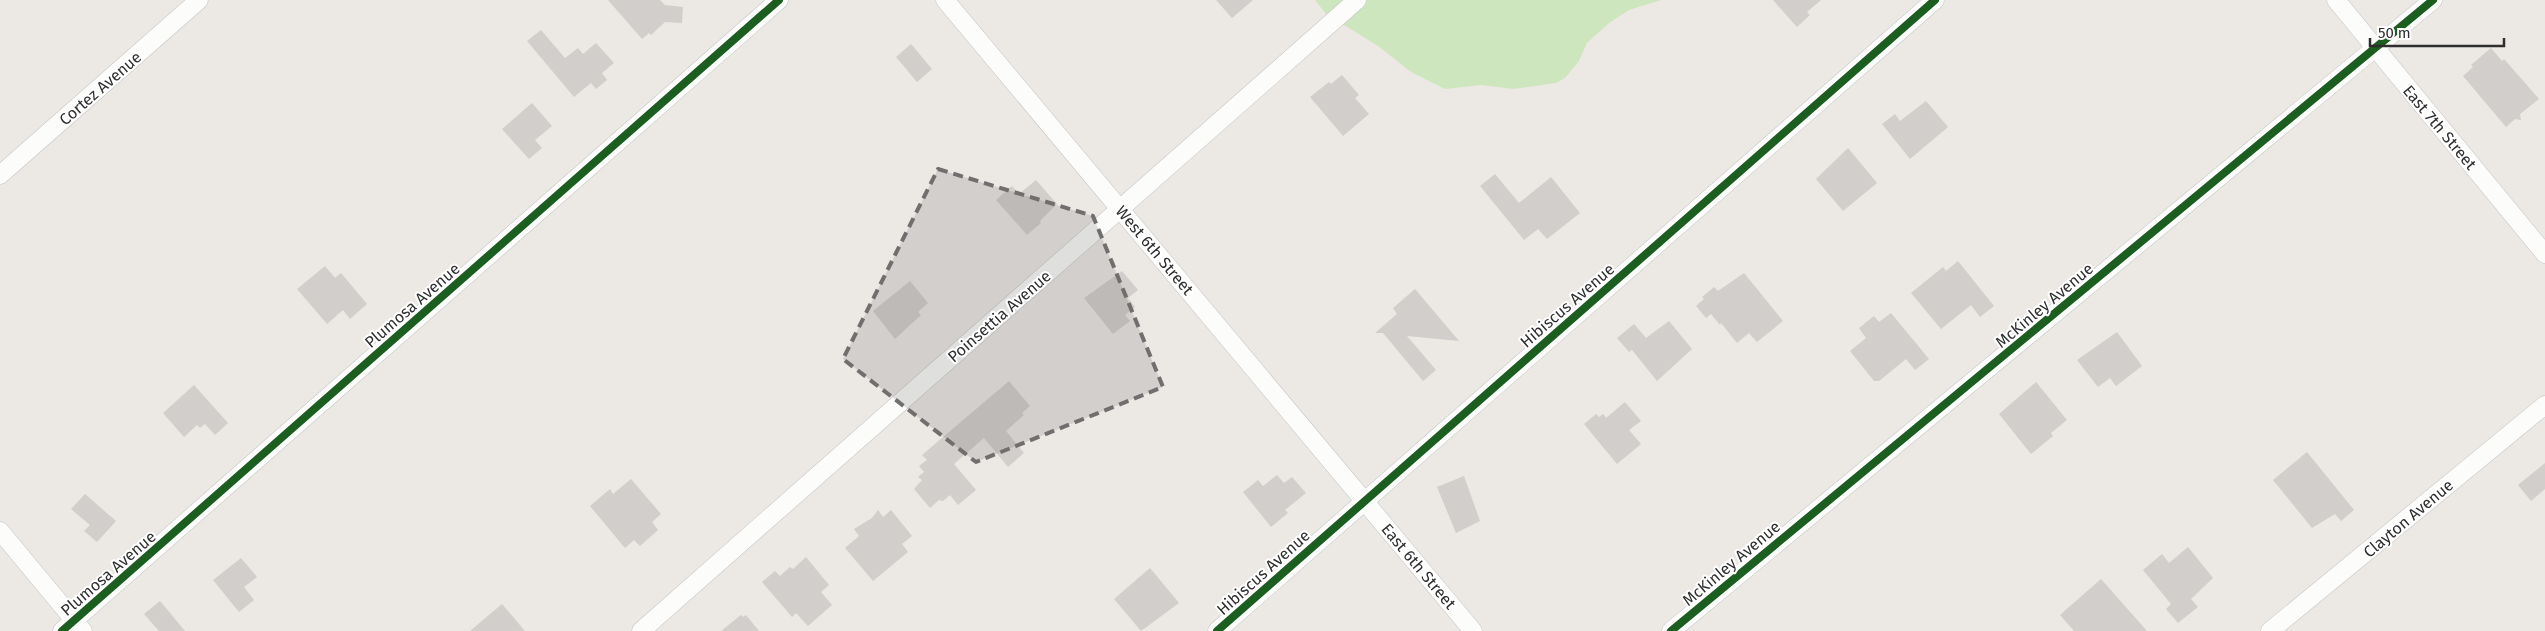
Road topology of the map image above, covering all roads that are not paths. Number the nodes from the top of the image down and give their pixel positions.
1 (199, 0) edge
2 (779, 0) edge
3 (945, 0) edge
4 (1356, 0) edge
5 (1935, 0) edge
6 (2336, 0) edge
7 (2433, 0) edge
8 (2375, 48) junction
9 (0, 175) edge
10 (1120, 208) junction
11 (2545, 254) edge
12 (2545, 405) edge
13 (1365, 500) junction
14 (0, 531) edge
15 (74, 627) edge
16 (641, 631) edge
17 (1217, 631) edge
18 (1473, 631) edge
19 (1671, 631) edge
20 (2270, 631) edge

1 - 9 street, Cortez Avenue
2 - 15 street, Plumosa Avenue
3 - 10 street, West 6th Street
4 - 10 street, Poinsettia Avenue
5 - 13 street, Hibiscus Avenue
6 - 8 street, East 7th Street
7 - 8 street, McKinley Avenue
8 - 11 street, East 7th Street
8 - 19 street, McKinley Avenue
10 - 13 street, West 6th Street
10 - 16 street, Poinsettia Avenue
12 - 20 street, Clayton Avenue
13 - 17 street, Hibiscus Avenue
13 - 18 street, East 6th Street
14 - 15 street

